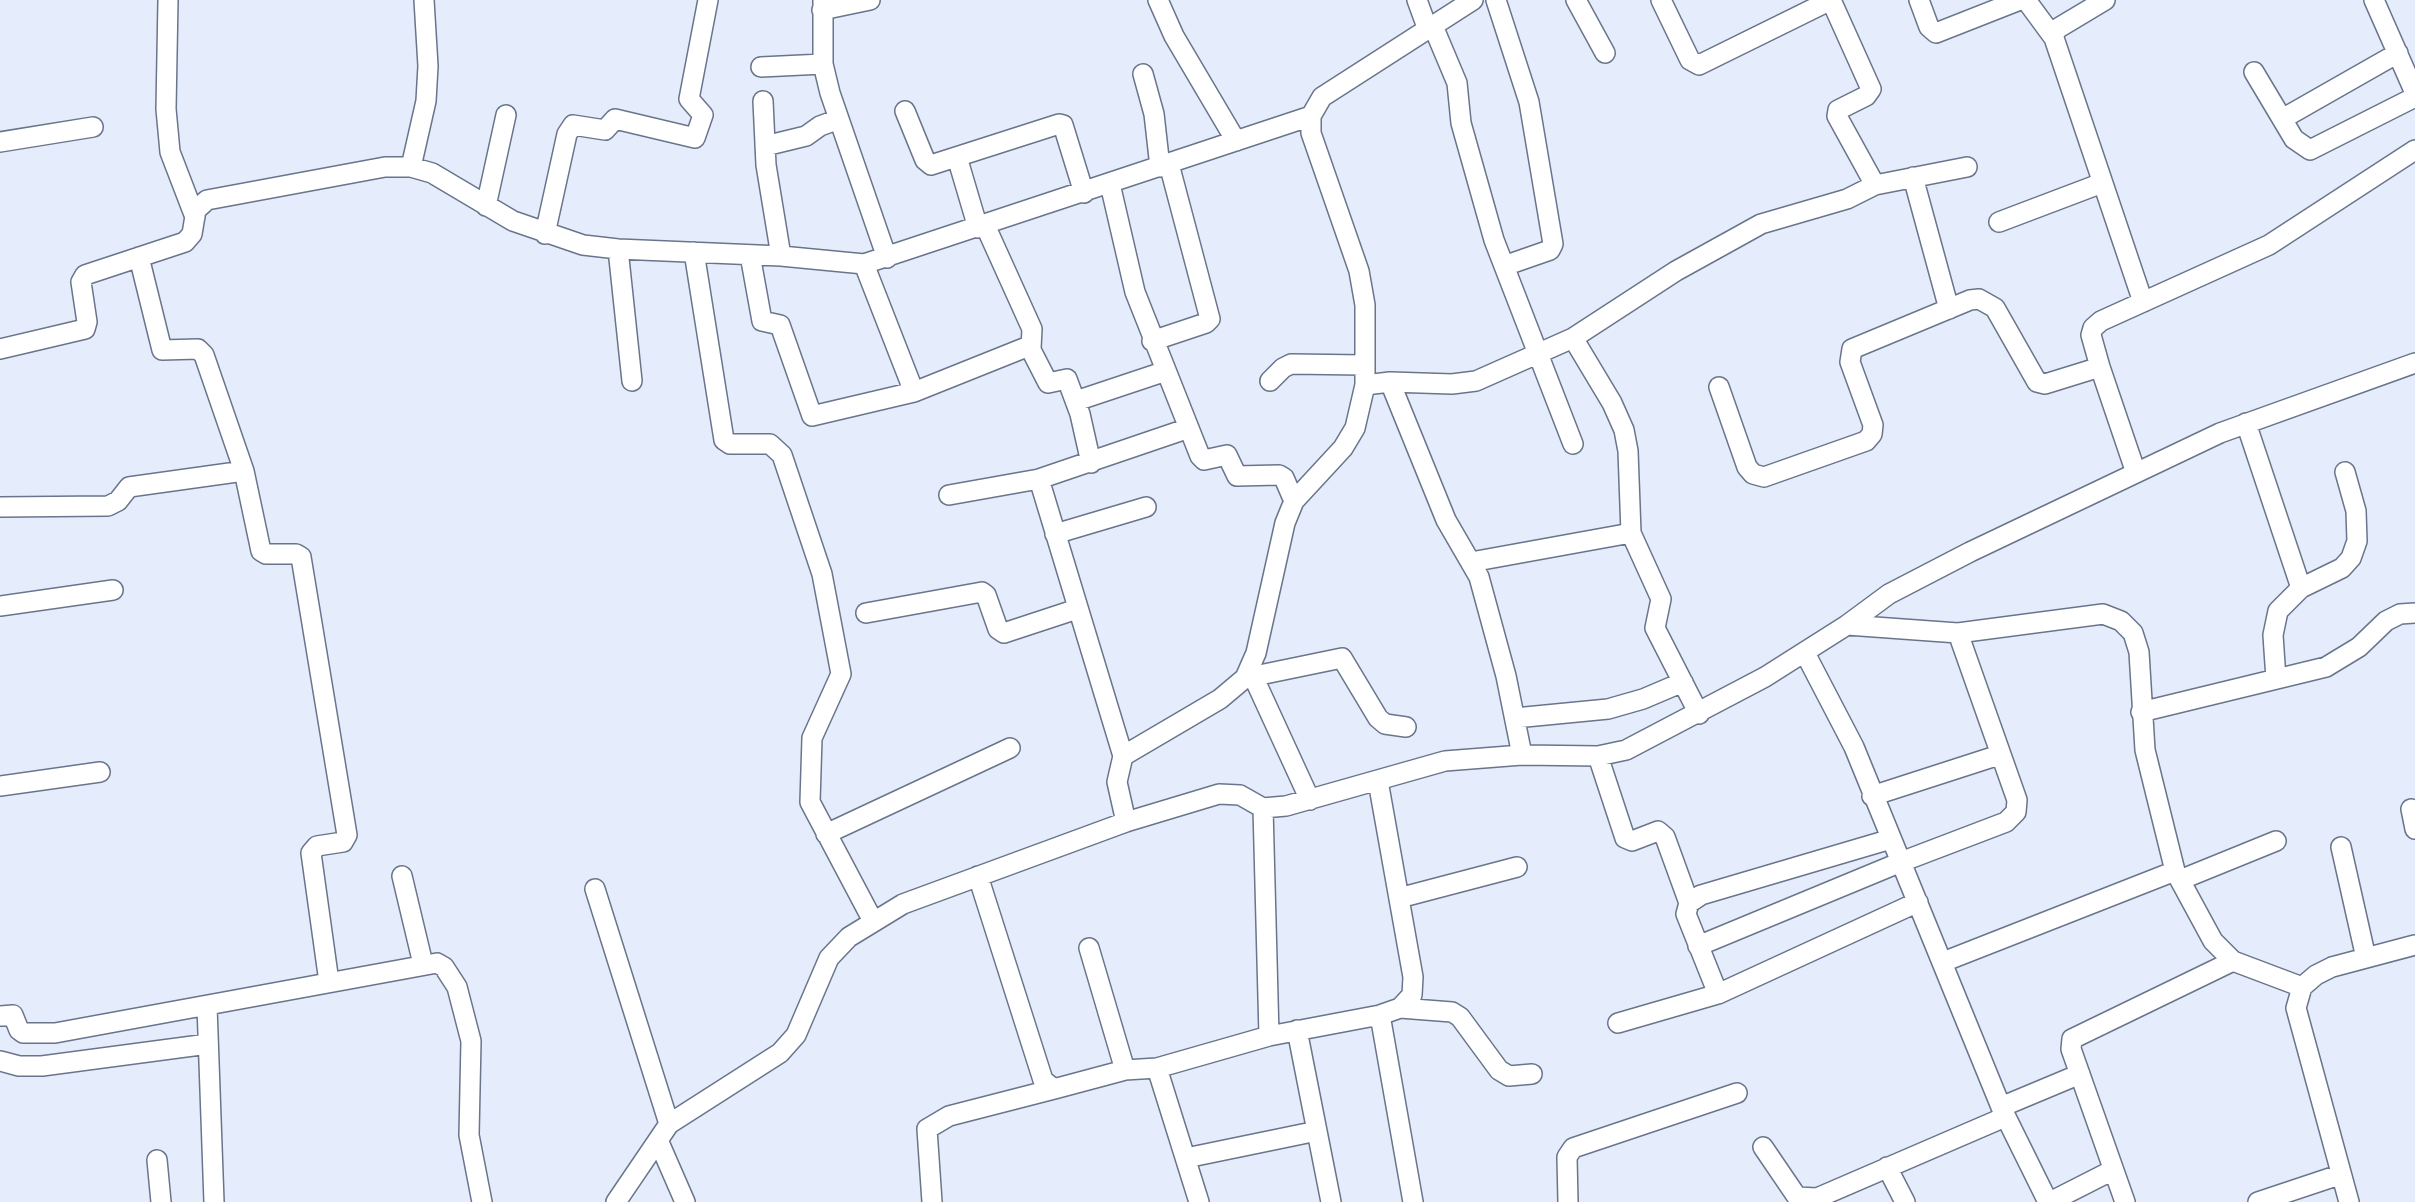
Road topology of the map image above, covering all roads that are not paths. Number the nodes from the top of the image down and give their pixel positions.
1 (168, 0) edge
2 (425, 0) edge
3 (708, 0) edge
4 (870, 0) edge
5 (1158, 0) edge
6 (1417, 0) edge
7 (1474, 0) edge
8 (1496, 0) edge
9 (1576, 0) edge
10 (1661, 0) edge
11 (1919, 0) edge
12 (2020, 0) edge
13 (2026, 0) edge
14 (2105, 0) edge
15 (2375, 0) edge
16 (822, 5) edge
17 (1430, 28) junction
18 (2053, 38) junction
19 (1605, 53) dead end
20 (2398, 53) junction
21 (823, 64) junction
22 (761, 67) dead end
23 (2254, 72) dead end
24 (1143, 74) dead end
25 (2415, 95) edge
26 (763, 101) dead end
27 (905, 111) dead end
28 (506, 115) dead end
29 (1311, 116) junction
30 (839, 119) junction
31 (2282, 119) junction
32 (93, 127) dead end
33 (1236, 141) junction
34 (0, 142) edge
35 (765, 146) junction
36 (2415, 150) edge
37 (957, 157) junction
38 (1165, 165) junction
39 (411, 167) junction
40 (1967, 167) dead end
41 (1913, 177) junction
42 (2102, 183) junction
43 (1110, 184) junction
44 (1875, 185) junction
45 (1084, 192) junction
46 (486, 206) junction
47 (195, 217) junction
48 (1999, 222) dead end
49 (982, 227) junction
50 (545, 234) junction
51 (618, 250) junction
52 (694, 253) junction
53 (750, 254) junction
54 (781, 256) junction
55 (139, 257) junction
56 (887, 258) junction
57 (864, 264) junction
58 (1504, 266) junction
59 (2143, 302) junction
60 (1949, 309) junction
61 (1573, 338) junction
62 (1152, 341) junction
63 (1031, 348) junction
64 (0, 349) edge
65 (1539, 353) junction
66 (2415, 362) edge
67 (1364, 365) junction
68 (2100, 367) junction
69 (1166, 371) junction
70 (632, 381) dead end
71 (1270, 381) dead end
72 (1390, 382) junction
73 (1365, 385) junction
74 (1719, 387) dead end
75 (914, 392) junction
76 (1076, 401) junction
77 (2246, 423) junction
78 (1189, 428) junction
79 (1573, 444) dead end
80 (1091, 463) junction
81 (244, 471) junction
82 (2346, 472) dead end
83 (2136, 473) junction
84 (1039, 479) junction
85 (949, 495) dead end
86 (1294, 501) junction
87 (0, 507) edge
88 (1146, 507) dead end
89 (1631, 533) junction
90 (1055, 534) junction
91 (1471, 562) junction
92 (2301, 588) junction
93 (113, 590) dead end
94 (0, 606) edge
95 (1077, 609) junction
96 (2415, 612) edge
97 (866, 613) dead end
98 (1847, 625) junction
99 (1958, 633) junction
100 (1805, 653) junction
101 (1249, 677) junction
102 (2276, 679) junction
103 (1682, 682) junction
104 (2141, 712) junction
105 (1699, 714) junction
106 (1515, 718) junction
107 (1406, 727) dead end
108 (1010, 748) dead end
109 (1522, 755) junction
110 (1999, 755) junction
111 (1123, 756) junction
112 (1598, 756) junction
113 (100, 772) dead end
114 (1378, 781) junction
115 (0, 786) edge
116 (1872, 796) junction
117 (1310, 800) junction
118 (1263, 808) junction
119 (2411, 809) dead end
120 (1126, 822) junction
121 (2415, 829) edge
122 (826, 834) junction
123 (1891, 839) junction
124 (2276, 841) dead end
125 (2340, 847) dead end
126 (1901, 862) junction
127 (1517, 867) dead end
128 (402, 876) dead end
129 (978, 876) junction
130 (2177, 876) junction
131 (595, 889) dead end
132 (1399, 898) junction
133 (1918, 902) junction
134 (1689, 903) junction
135 (873, 921) junction
136 (2415, 945) edge
137 (1698, 946) junction
138 (1090, 948) dead end
139 (2366, 958) junction
140 (1944, 961) junction
141 (2233, 961) junction
142 (423, 964) junction
143 (329, 982) junction
144 (2301, 987) junction
145 (1718, 994) junction
146 (207, 1006) junction
147 (1400, 1008) junction
148 (1380, 1015) junction
149 (0, 1016) edge
150 (1618, 1023) dead end
151 (1297, 1030) junction
152 (1269, 1036) junction
153 (208, 1044) junction
154 (0, 1061) edge
155 (1157, 1068) junction
156 (1125, 1070) junction
157 (1531, 1074) dead end
158 (2080, 1074) junction
159 (1054, 1089) junction
160 (1737, 1093) dead end
161 (2003, 1112) junction
162 (1317, 1131) junction
163 (663, 1132) junction
164 (1763, 1147) dead end
165 (1186, 1158) junction
166 (157, 1160) dead end
167 (1887, 1167) junction
168 (2113, 1170) junction
169 (2339, 1175) junction
170 (927, 1201) edge
171 (161, 1202) edge
172 (214, 1202) edge
173 (482, 1202) edge
174 (615, 1202) edge
175 (685, 1202) edge
176 (1199, 1202) edge
177 (1331, 1202) edge
178 (1413, 1202) edge
179 (1567, 1202) edge
180 (1905, 1202) edge
181 (2049, 1202) edge
182 (2125, 1202) edge
183 (2258, 1202) edge
184 (2349, 1202) edge

1 - 47 street
2 - 39 street
3 - 50 street
4 - 16 street
5 - 33 street
6 - 17 street
7 - 17 street
8 - 58 street
9 - 19 street
10 - 44 street
11 - 12 street
13 - 18 street
14 - 18 street
15 - 20 street
16 - 21 street
17 - 29 street
17 - 58 street
18 - 42 street
20 - 25 street
20 - 31 street
21 - 22 street
21 - 30 street
23 - 31 street
24 - 38 street
25 - 31 street
26 - 35 street
27 - 37 street
28 - 46 street
29 - 33 street
29 - 67 street
30 - 35 street
30 - 56 street
32 - 34 street
33 - 38 street
35 - 54 street
36 - 59 street
37 - 45 street
37 - 49 street
38 - 43 street
38 - 62 street
39 - 46 street
39 - 47 street
40 - 41 street
41 - 44 street
41 - 60 street
42 - 48 street
42 - 59 street
43 - 45 street
43 - 62 street
44 - 61 street
45 - 49 street
46 - 50 street
47 - 55 street
49 - 56 street
49 - 63 street
50 - 51 street
51 - 52 street
51 - 70 street
52 - 53 street
52 - 122 street
53 - 54 street
53 - 75 street
54 - 57 street
55 - 64 street
55 - 81 street
56 - 57 street
57 - 75 street
58 - 65 street
59 - 68 street
60 - 68 street
60 - 74 street
61 - 65 street
61 - 89 street
62 - 69 street
63 - 75 street
63 - 76 street
65 - 72 street
65 - 79 street
66 - 77 street
67 - 71 street
67 - 73 street
68 - 83 street
69 - 76 street
69 - 78 street
72 - 73 street
72 - 91 street
73 - 86 street
76 - 80 street
77 - 83 street
77 - 92 street
78 - 80 street
78 - 86 street
80 - 84 street
81 - 87 street
81 - 143 street
82 - 92 street
83 - 98 street
84 - 85 street
84 - 90 street
86 - 101 street
88 - 90 street
89 - 91 street
89 - 103 street
90 - 95 street
91 - 106 street
92 - 102 street
93 - 94 street
95 - 97 street
95 - 111 street
96 - 102 street
98 - 99 street
98 - 100 street
99 - 104 street
99 - 110 street
100 - 105 street
100 - 116 street
101 - 107 street
101 - 111 street
101 - 117 street
102 - 104 street
103 - 105 street
103 - 106 street
104 - 130 street
105 - 112 street
106 - 109 street
108 - 122 street
109 - 112 street
109 - 114 street
110 - 116 street
110 - 126 street
111 - 120 street
112 - 134 street
113 - 115 street
114 - 117 street
114 - 132 street
116 - 123 street
117 - 118 street
118 - 120 street
118 - 152 street
119 - 121 street
120 - 129 street
122 - 135 street
123 - 126 street
123 - 134 street
124 - 130 street
125 - 139 street
126 - 133 street
126 - 137 street
127 - 132 street
128 - 142 street
129 - 135 street
129 - 159 street
130 - 140 street
130 - 141 street
131 - 163 street
132 - 147 street
133 - 140 street
133 - 145 street
134 - 137 street
135 - 163 street
136 - 139 street
137 - 145 street
138 - 156 street
139 - 144 street
140 - 161 street
141 - 144 street
141 - 158 street
142 - 143 street
142 - 173 street
143 - 146 street
144 - 169 street
145 - 150 street
146 - 149 street
146 - 153 street
147 - 148 street
147 - 157 street
148 - 151 street
148 - 178 street
151 - 152 street
151 - 162 street
152 - 155 street
153 - 154 street
153 - 172 street
155 - 156 street
155 - 165 street
156 - 159 street
158 - 161 street
158 - 168 street
159 - 170 street
160 - 179 street
161 - 167 street
161 - 181 street
162 - 165 street
162 - 177 street
163 - 174 street
163 - 175 street
164 - 167 street
165 - 176 street
166 - 171 street
167 - 180 street
168 - 181 street
168 - 182 street
169 - 183 street
169 - 184 street

